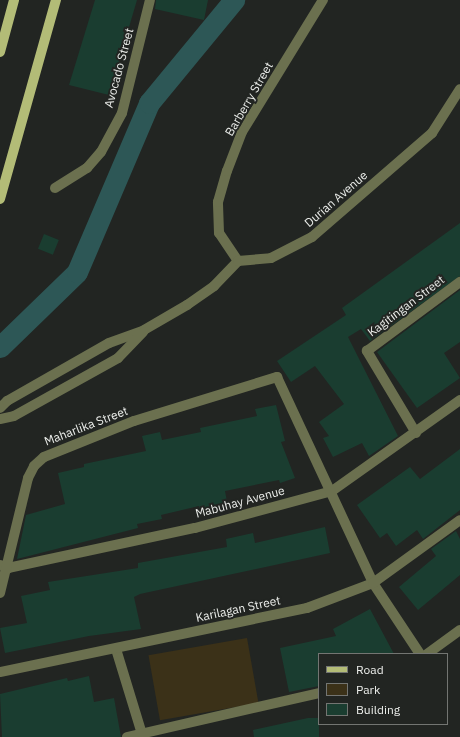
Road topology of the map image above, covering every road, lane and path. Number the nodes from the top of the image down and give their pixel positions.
1 (14, 0) edge
2 (56, 0) edge
3 (150, 0) edge
4 (323, 0) edge
5 (0, 52) edge
6 (460, 89) edge
7 (55, 188) dead end
8 (0, 199) edge
9 (238, 261) junction
10 (460, 282) edge
11 (144, 330) junction
12 (460, 400) edge
13 (0, 408) edge
14 (0, 419) edge
15 (416, 433) junction
16 (332, 491) junction
17 (460, 520) edge
18 (4, 566) edge
19 (373, 583) junction
20 (0, 593) edge
21 (460, 630) edge
22 (116, 649) junction
23 (419, 653) edge
24 (428, 653) edge
25 (0, 672) edge
26 (318, 692) edge
27 (142, 734) junction
28 (127, 737) edge

1 - 5 main road
2 - 8 main road
3 - 7 street, Avocado Street
4 - 9 street, Barberry Street
6 - 9 street, Durian Avenue
9 - 11 street
10 - 15 street, Kagitingan Street
11 - 13 street
11 - 14 street
12 - 15 street, Mabuhay Avenue
15 - 16 street, Mabuhay Avenue
16 - 18 street, Mabuhay Avenue
16 - 18 street, Maharlika Street
16 - 19 street
17 - 19 street, Karilagan Street
18 - 20 street, Maharlika Street
19 - 22 street, Karilagan Street
19 - 23 street
21 - 24 street
22 - 25 street, Karilagan Street
22 - 27 street
26 - 27 street
27 - 28 street

